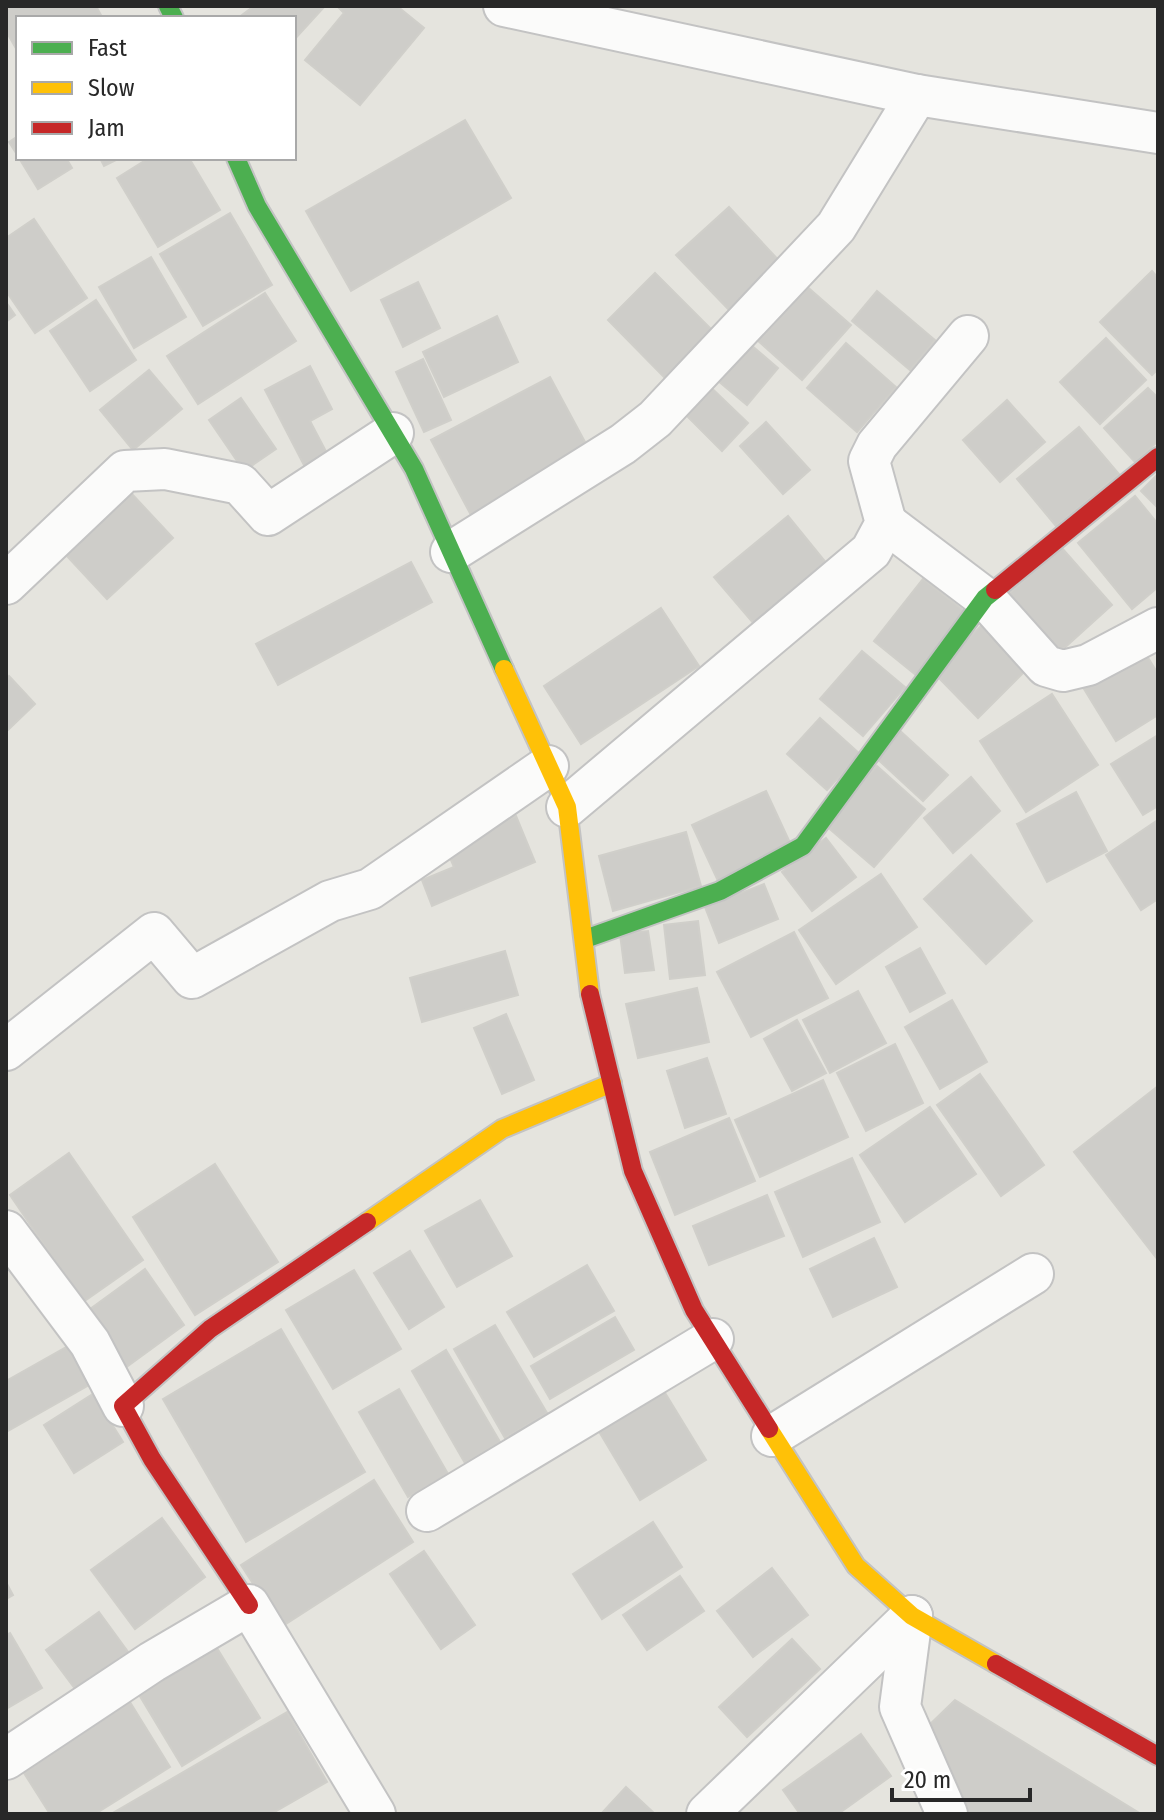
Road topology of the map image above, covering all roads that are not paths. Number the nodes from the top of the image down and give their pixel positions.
1 (504, 6) edge
2 (917, 95) junction
3 (1158, 133) edge
4 (237, 160) edge
5 (968, 336) dead end
6 (393, 433) junction
7 (1158, 457) edge
8 (886, 523) junction
9 (451, 552) junction
10 (6, 584) edge
11 (985, 598) junction
12 (1158, 628) edge
13 (548, 766) junction
14 (567, 807) junction
15 (585, 939) junction
16 (6, 1050) edge
17 (612, 1083) junction
18 (8, 1237) edge
19 (1033, 1274) dead end
20 (713, 1339) junction
21 (123, 1406) junction
22 (772, 1436) junction
23 (427, 1511) dead end
24 (249, 1605) junction
25 (912, 1616) junction
26 (1158, 1756) edge
27 (6, 1759) edge
28 (375, 1814) edge
29 (707, 1814) edge
30 (947, 1814) edge

1 - 2 street
2 - 3 street
2 - 9 street
4 - 6 street
5 - 8 street
6 - 9 street
6 - 10 street
7 - 11 street
8 - 11 street
8 - 14 street
9 - 13 street
11 - 12 street
11 - 15 street
13 - 14 street
13 - 16 street
14 - 15 street
15 - 17 street
17 - 20 street
17 - 21 street
18 - 21 street
19 - 22 street
20 - 22 street
20 - 23 street
21 - 24 street
22 - 25 street
24 - 27 street
24 - 28 street
25 - 26 street
25 - 29 street
25 - 30 street

